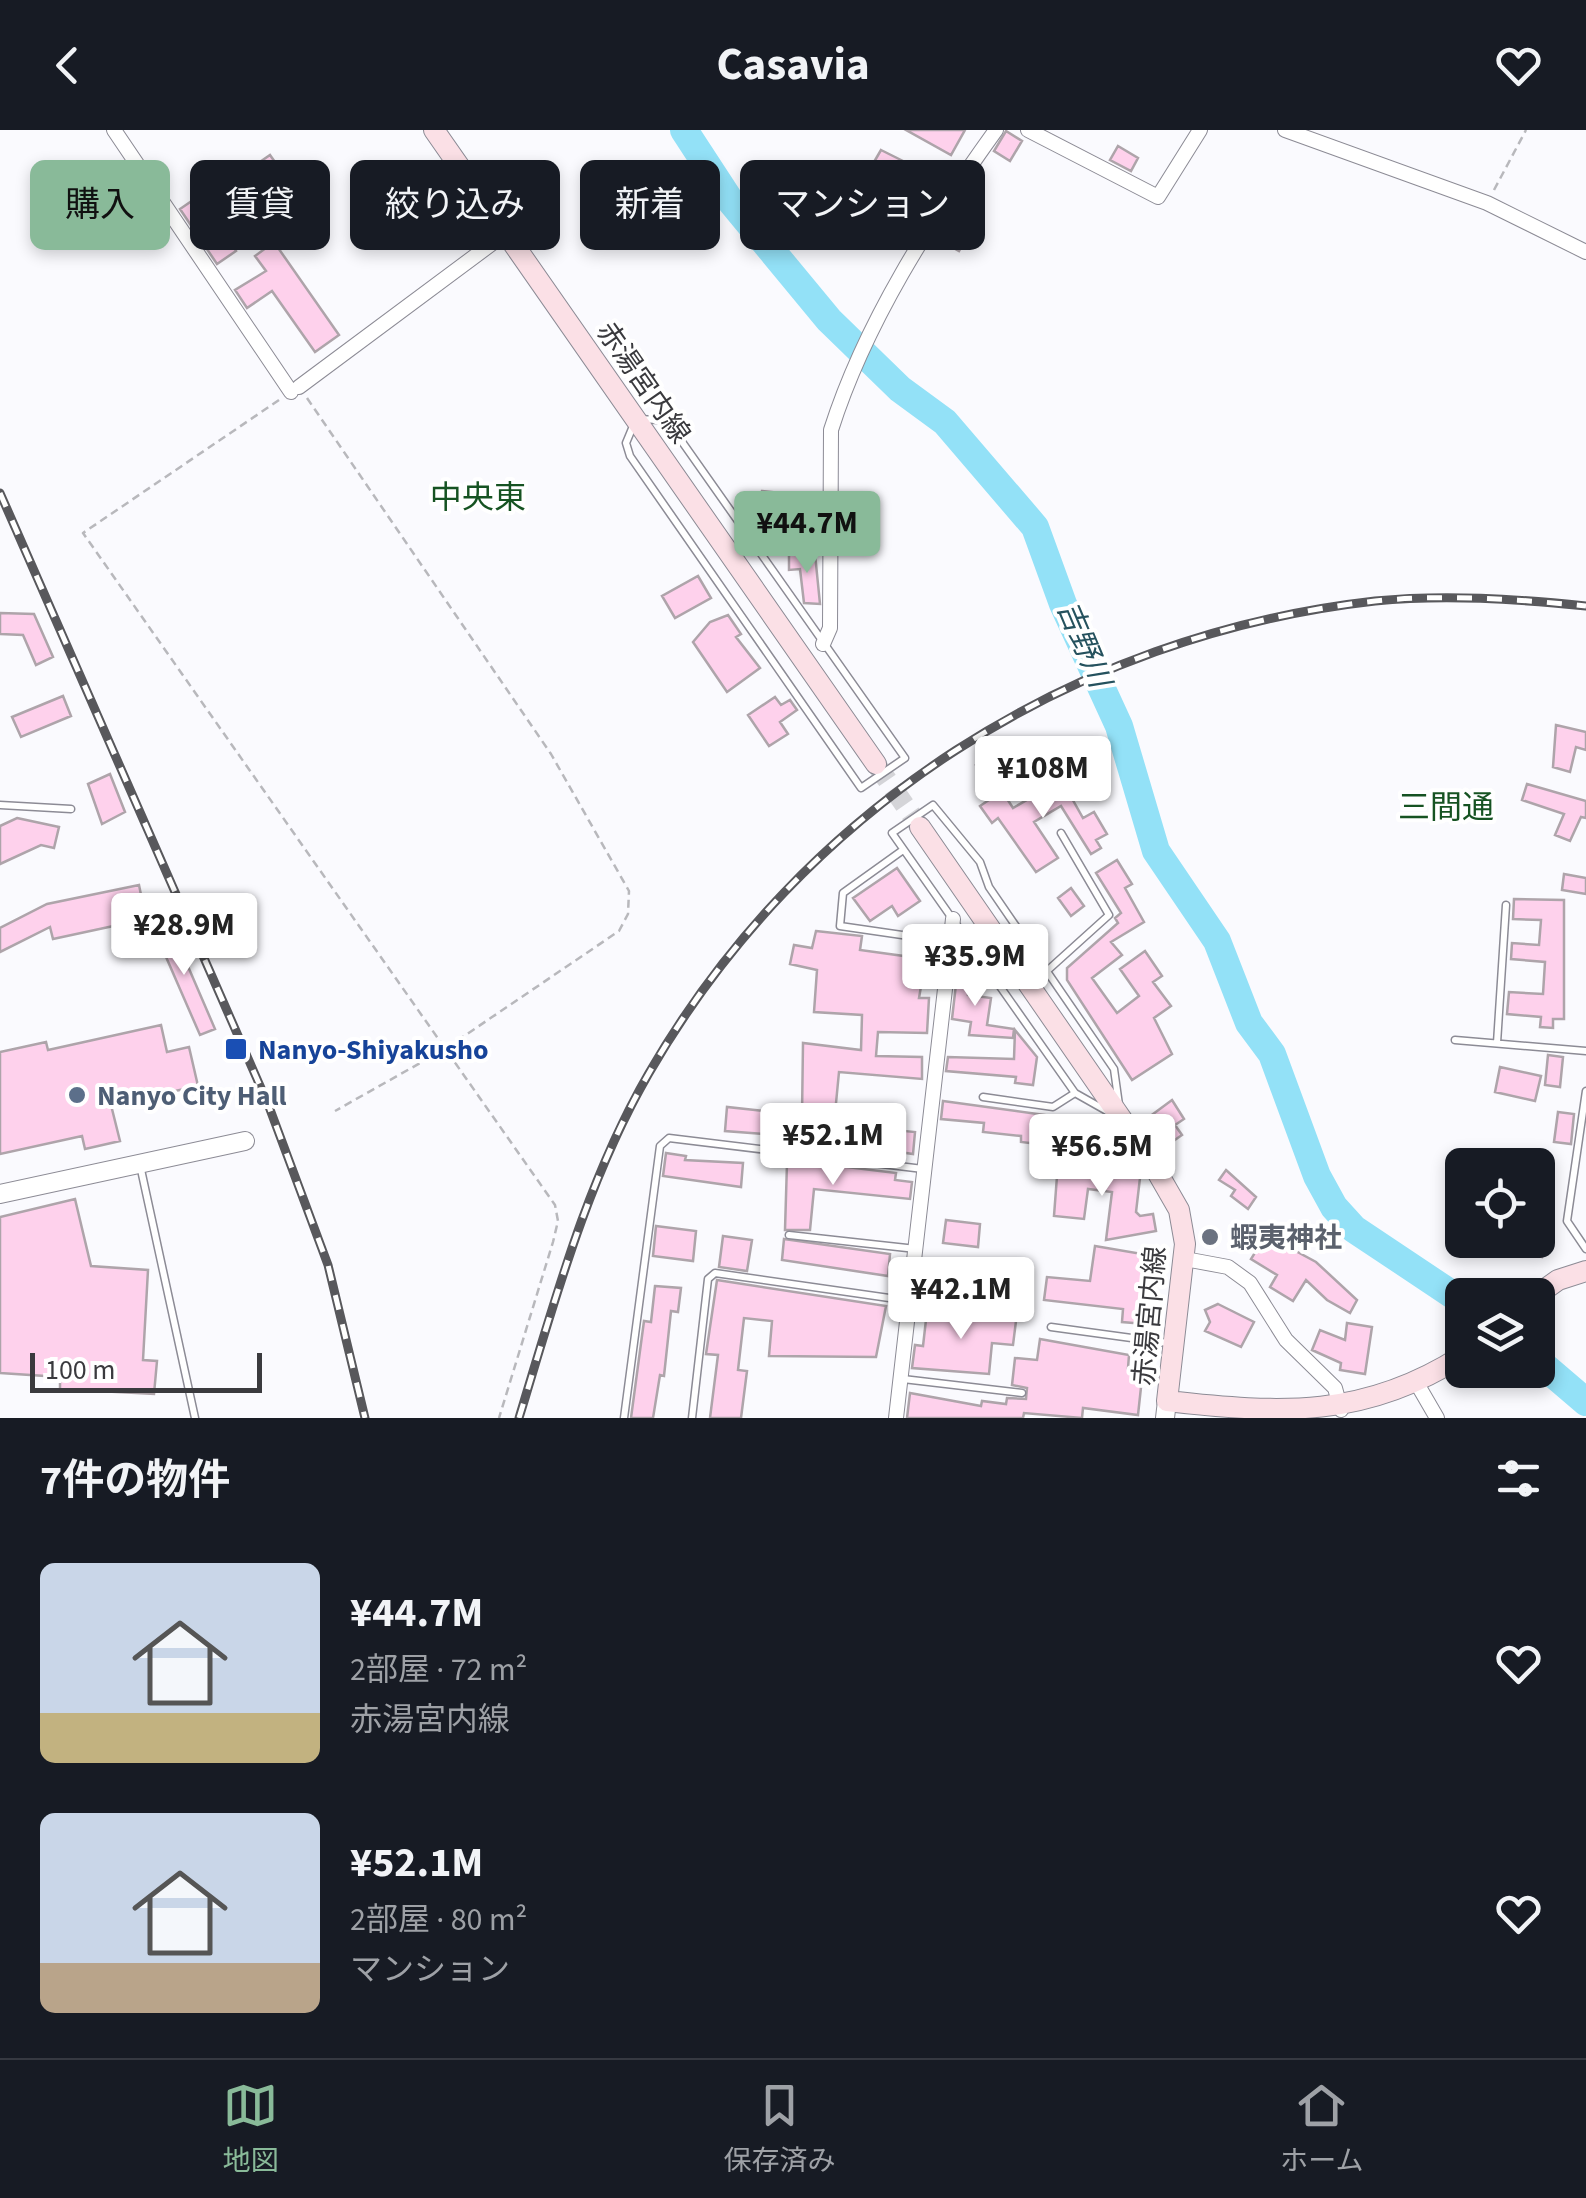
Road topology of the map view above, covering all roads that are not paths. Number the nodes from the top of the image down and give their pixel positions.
1 (114, 130) edge
2 (434, 130) edge
3 (996, 130) edge
4 (1028, 130) edge
5 (1200, 130) edge
6 (1286, 130) edge
7 (455, 160) edge
8 (483, 250) edge
9 (518, 250) edge
10 (1586, 252) edge
11 (636, 419) junction
12 (823, 644) junction
13 (876, 764) tunnel mouth
14 (0, 804) edge
15 (71, 809) dead end
16 (920, 827) tunnel mouth
17 (1060, 833) dead end
18 (903, 850) junction
19 (1506, 905) dead end
20 (952, 919) junction
21 (953, 942) junction
22 (1048, 970) junction
23 (1455, 1040) dead end
24 (1497, 1043) junction
25 (1586, 1051) edge
26 (1586, 1091) edge
27 (1075, 1094) junction
28 (983, 1097) dead end
29 (1121, 1119) junction
30 (245, 1141) dead end
31 (139, 1164) junction
32 (924, 1169) junction
33 (0, 1194) edge
34 (789, 1234) dead end
35 (1586, 1248) edge
36 (916, 1249) junction
37 (1185, 1258) junction
38 (1586, 1271) edge
39 (1555, 1282) edge
40 (911, 1301) junction
41 (1051, 1327) dead end
42 (1175, 1344) junction
43 (1445, 1369) edge
44 (902, 1379) junction
45 (1419, 1387) junction
46 (1022, 1393) dead end
47 (1166, 1410) edge
48 (1341, 1412) junction
49 (195, 1418) edge
50 (624, 1418) edge
51 (692, 1418) edge
52 (896, 1418) edge
53 (1437, 1418) edge

1 - 8 street
2 - 7 main road, 赤湯宮内線
3 - 12 street
4 - 5 street
6 - 10 street
9 - 11 main road, 赤湯宮内線
11 - 12 lane
11 - 12 lane
11 - 13 main road, 赤湯宮内線
14 - 15 lane
16 - 29 main road, 赤湯宮内線
17 - 22 lane
18 - 20 lane
18 - 21 lane
18 - 22 lane
19 - 24 lane
20 - 21 street
20 - 27 lane
21 - 32 street
22 - 29 lane
23 - 24 lane
24 - 25 lane
26 - 35 lane
27 - 28 lane
27 - 29 lane
29 - 37 main road, 赤湯宮内線
30 - 31 street
31 - 33 street
31 - 49 lane
32 - 36 street
32 - 50 lane
34 - 36 lane
36 - 40 street
37 - 42 main road, 赤湯宮内線
37 - 48 street
38 - 39 main road
40 - 44 street
40 - 51 lane
41 - 42 lane
42 - 47 main road, 赤湯宮内線
43 - 45 main road, 赤湯宮内線
44 - 46 lane
44 - 52 street
45 - 48 main road, 赤湯宮内線
45 - 53 street
47 - 48 main road, 赤湯宮内線

